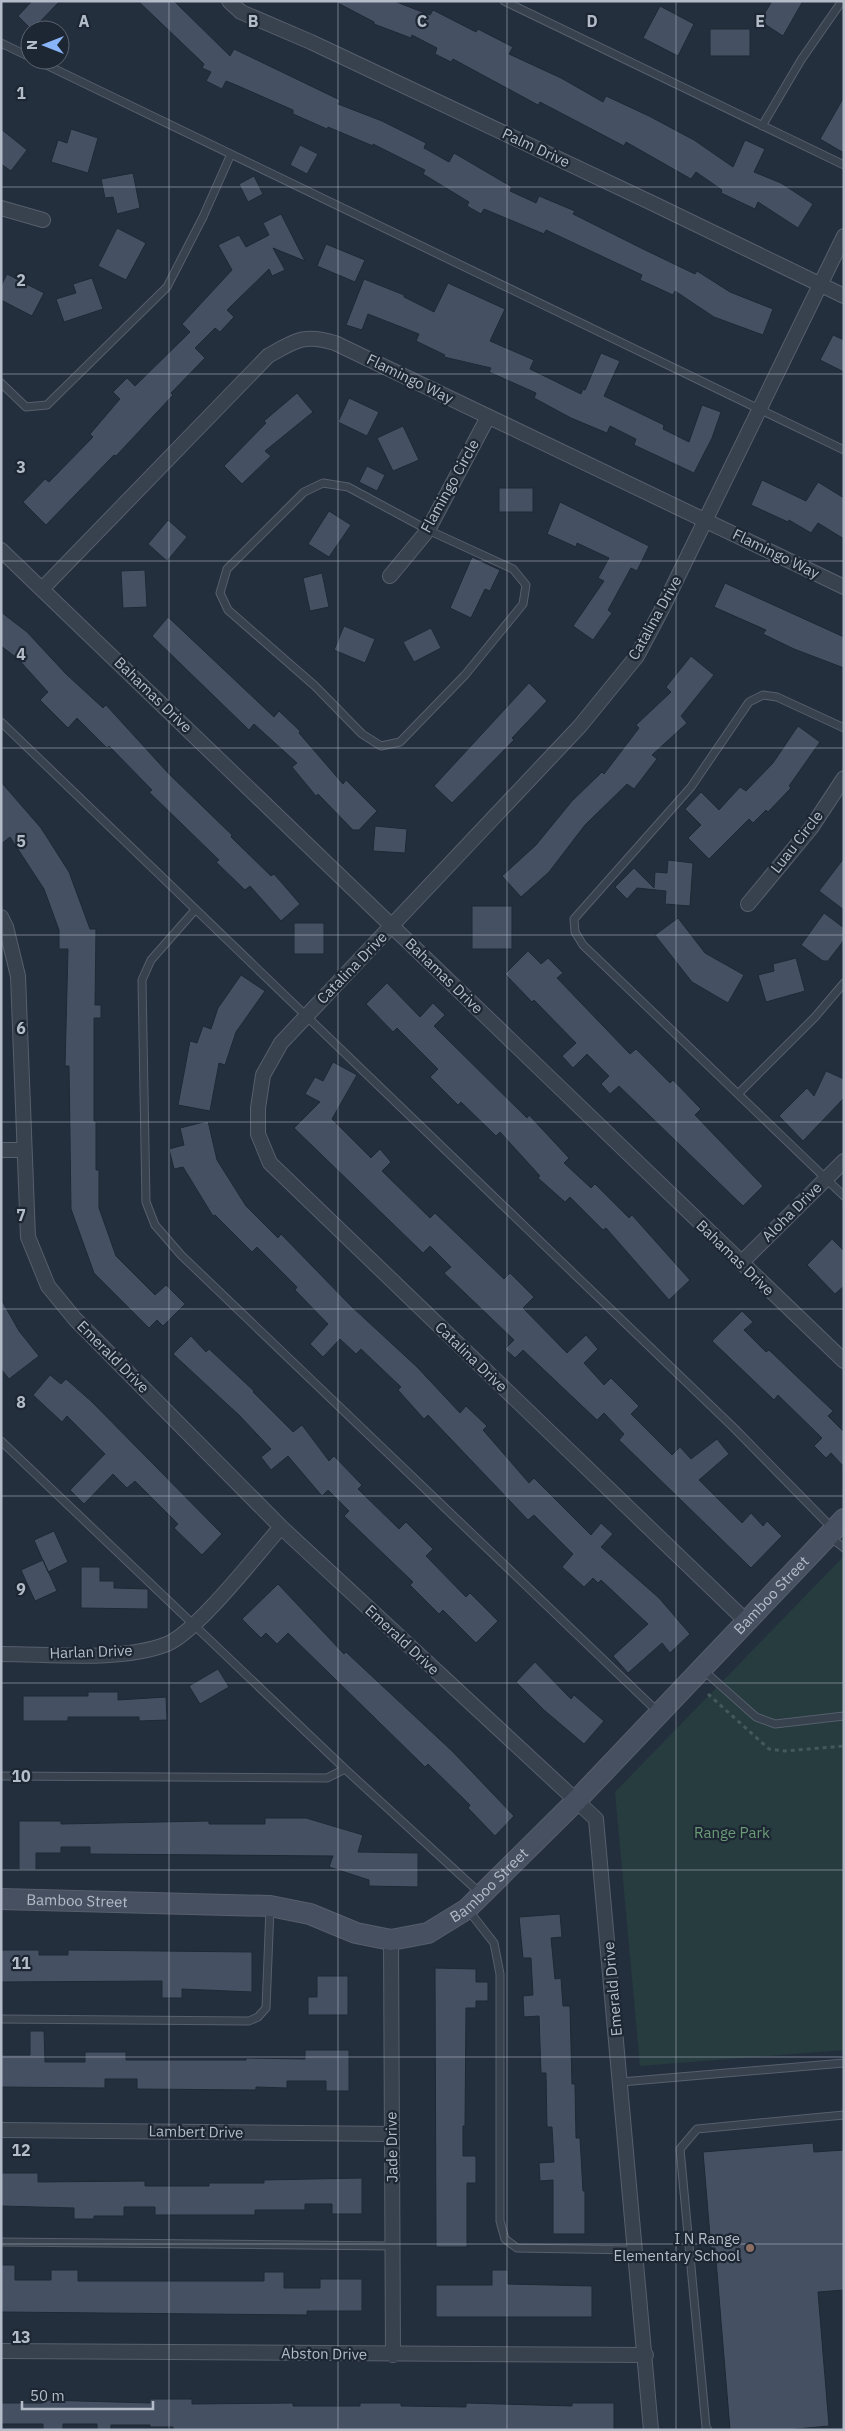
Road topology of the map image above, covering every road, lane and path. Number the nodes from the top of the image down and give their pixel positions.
1 (229, 1) edge
2 (504, 1) edge
3 (842, 1) edge
4 (1, 43) edge
5 (20, 52) edge
6 (57, 70) edge
7 (762, 126) junction
8 (231, 154) junction
9 (844, 165) edge
10 (1, 208) edge
11 (43, 220) dead end
12 (844, 236) edge
13 (821, 285) junction
14 (844, 296) edge
15 (1, 383) edge
16 (760, 409) junction
17 (488, 417) junction
18 (844, 450) edge
19 (706, 520) junction
20 (428, 530) junction
21 (1, 550) edge
22 (390, 576) dead end
23 (844, 587) edge
24 (42, 589) junction
25 (1, 722) edge
26 (844, 728) edge
27 (844, 778) edge
28 (748, 904) dead end
29 (195, 910) junction
30 (1, 917) edge
31 (392, 926) junction
32 (844, 983) edge
33 (306, 1016) junction
34 (738, 1094) junction
35 (1, 1150) edge
36 (23, 1150) junction
37 (844, 1161) edge
38 (826, 1179) junction
39 (844, 1196) edge
40 (741, 1263) junction
41 (844, 1361) edge
42 (1, 1441) edge
43 (280, 1527) junction
44 (835, 1528) edge
45 (844, 1548) edge
46 (746, 1621) junction
47 (194, 1626) junction
48 (1, 1654) edge
49 (702, 1669) junction
50 (660, 1714) junction
51 (844, 1716) edge
52 (345, 1769) junction
53 (1, 1776) edge
54 (576, 1801) junction
55 (481, 1894) junction
56 (1, 1899) edge
57 (270, 1906) junction
58 (467, 1909) junction
59 (391, 1940) junction
60 (1, 2019) edge
61 (844, 2062) edge
62 (621, 2082) junction
63 (844, 2115) edge
64 (1, 2130) edge
65 (391, 2134) junction
66 (1, 2242) edge
67 (393, 2246) junction
68 (636, 2250) junction
69 (1, 2351) edge
70 (393, 2354) junction
71 (646, 2355) junction
72 (651, 2430) edge
73 (708, 2430) edge

1 - 13 street, Palm Drive
2 - 7 lane
3 - 7 lane
4 - 5 lane
6 - 8 lane
7 - 9 lane
8 - 15 lane
8 - 16 lane
10 - 11 street
12 - 13 street, Catalina Drive
13 - 14 street, Palm Drive
13 - 16 street, Catalina Drive
16 - 18 lane
16 - 19 street, Catalina Drive
17 - 19 street, Flamingo Way
17 - 20 street, Flamingo Circle
17 - 24 street, Flamingo Way
19 - 23 street, Flamingo Way
19 - 31 street, Catalina Drive
20 - 20 lane
20 - 22 street, Flamingo Circle
21 - 24 street, Bahamas Drive
24 - 31 street, Bahamas Drive
25 - 29 lane
26 - 34 lane
27 - 28 street, Luau Circle
29 - 33 lane
29 - 50 lane
30 - 36 street, Emerald Drive
31 - 33 street, Catalina Drive
31 - 40 street, Bahamas Drive
32 - 34 lane
33 - 44 lane
33 - 46 street, Catalina Drive
34 - 38 lane
35 - 36 street
36 - 43 street, Emerald Drive
37 - 38 street, Aloha Drive
38 - 39 lane
38 - 40 street, Aloha Drive
40 - 41 street, Bahamas Drive
42 - 47 lane
43 - 47 street, Harlan Drive
43 - 54 street, Emerald Drive
44 - 45 lane
44 - 46 street, Bamboo Street
46 - 49 street, Bamboo Street
47 - 48 street, Harlan Drive
47 - 52 lane
49 - 50 street, Bamboo Street
49 - 51 lane
50 - 54 street, Bamboo Street
52 - 53 lane
52 - 55 lane
54 - 55 street, Bamboo Street
54 - 62 street, Emerald Drive
55 - 58 street, Bamboo Street
56 - 57 street, Bamboo Street
57 - 59 street, Bamboo Street
57 - 60 lane
58 - 59 street, Bamboo Street
58 - 68 lane
59 - 65 street, Jade Drive
61 - 62 lane
62 - 68 street, Emerald Drive
63 - 73 lane
64 - 65 street, Lambert Drive
65 - 67 street, Jade Drive
66 - 67 lane
67 - 70 street, Jade Drive
68 - 71 street, Emerald Drive
69 - 70 street, Abston Drive
70 - 71 street, Abston Drive
71 - 72 street, Emerald Drive

